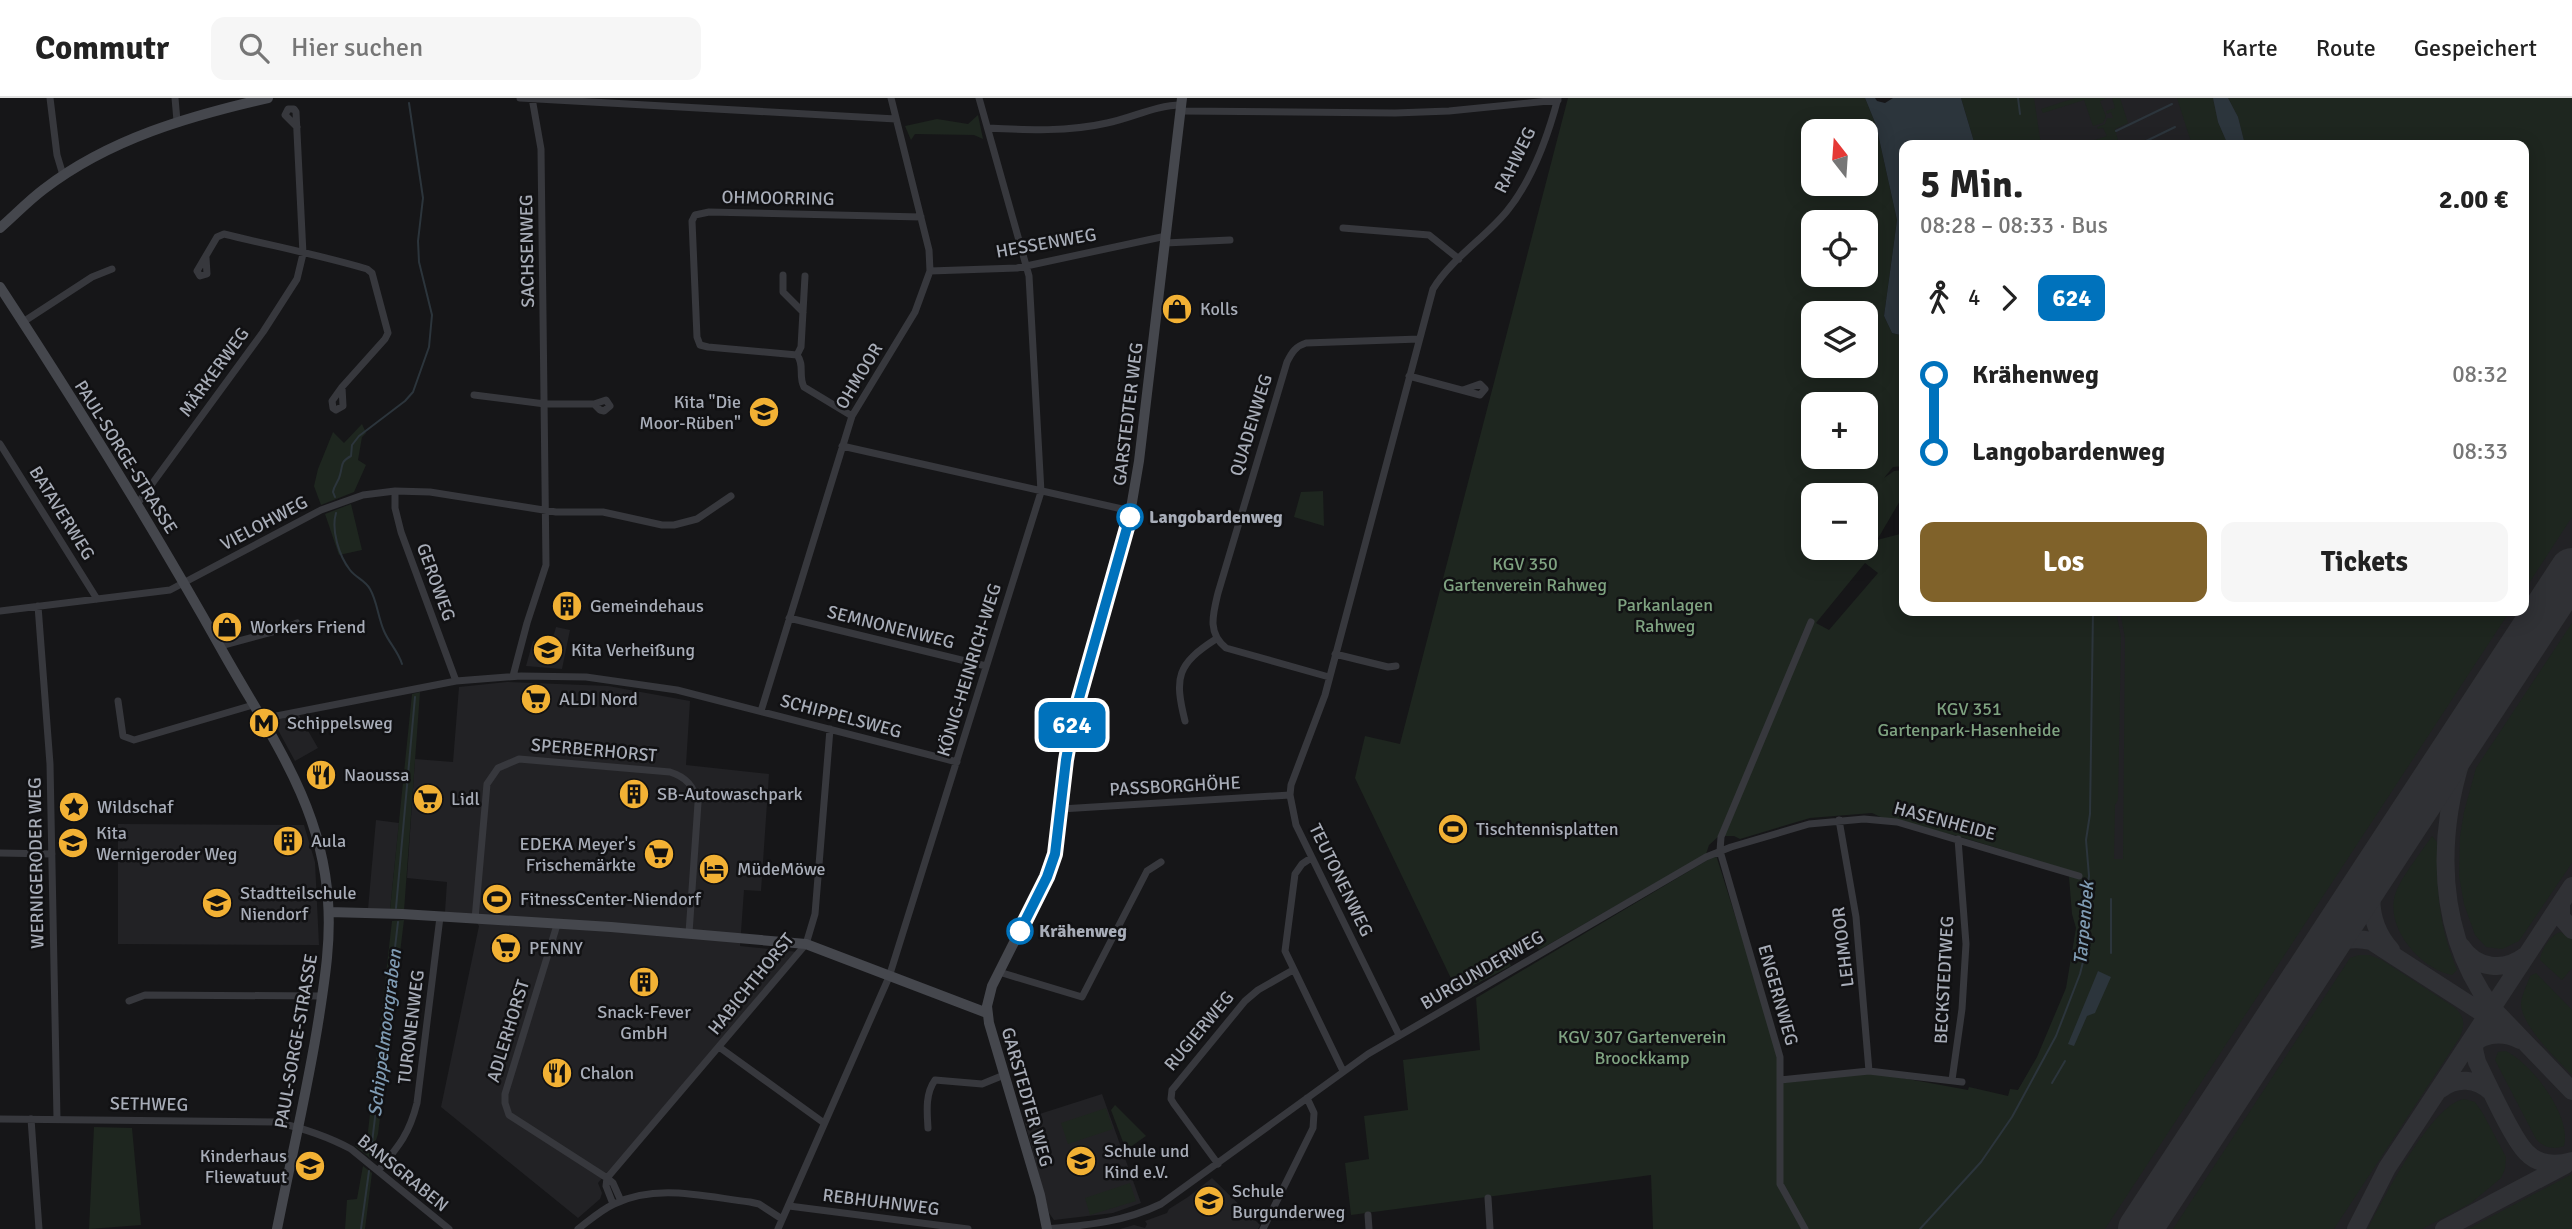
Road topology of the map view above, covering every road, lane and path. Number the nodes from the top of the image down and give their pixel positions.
1 (50, 98) edge
2 (175, 98) edge
3 (268, 98) edge
4 (520, 98) edge
5 (891, 98) edge
6 (979, 98) edge
7 (532, 99) edge
8 (1558, 99) edge
9 (1182, 105) edge
10 (896, 120) junction
11 (177, 121) junction
12 (297, 127) dead end
13 (988, 128) junction
14 (63, 175) junction
15 (922, 217) junction
16 (1343, 228) dead end
17 (0, 229) edge
18 (1166, 239) junction
19 (1230, 240) dead end
20 (303, 254) junction
21 (206, 258) dead end
22 (1459, 259) junction
23 (1026, 266) junction
24 (112, 269) dead end
25 (930, 271) junction
26 (783, 275) dead end
27 (805, 276) dead end
28 (0, 287) edge
29 (804, 296) junction
30 (791, 300) junction
31 (803, 312) junction
32 (23, 321) junction
33 (1419, 339) junction
34 (797, 355) junction
35 (1409, 376) junction
36 (342, 387) dead end
37 (1463, 390) dead end
38 (474, 395) dead end
39 (545, 404) junction
40 (594, 404) dead end
41 (852, 415) junction
42 (0, 444) edge
43 (842, 446) junction
44 (395, 491) junction
45 (1041, 492) junction
46 (731, 496) dead end
47 (138, 503) junction
48 (546, 511) junction
49 (1131, 511) junction
50 (184, 583) junction
51 (97, 599) junction
52 (38, 606) junction
53 (0, 611) edge
54 (789, 618) junction
55 (1811, 622) dead end
56 (297, 623) dead end
57 (1216, 639) junction
58 (220, 646) junction
59 (1335, 654) junction
60 (986, 666) junction
61 (1396, 666) dead end
62 (513, 676) junction
63 (1329, 677) junction
64 (456, 681) junction
65 (118, 701) dead end
66 (253, 705) junction
67 (761, 711) junction
68 (261, 719) junction
69 (1185, 721) dead end
70 (831, 729) junction
71 (957, 762) junction
72 (1290, 795) junction
73 (1061, 808) junction
74 (1839, 820) junction
75 (1958, 839) junction
76 (1720, 851) junction
77 (0, 853) edge
78 (52, 853) junction
79 (1311, 858) junction
80 (1161, 862) dead end
81 (2079, 876) dead end
82 (329, 912) junction
83 (440, 917) junction
84 (474, 919) junction
85 (557, 925) junction
86 (689, 933) junction
87 (806, 944) junction
88 (1293, 970) junction
89 (999, 972) junction
90 (889, 977) junction
91 (322, 996) junction
92 (129, 1000) dead end
93 (987, 1013) junction
94 (1399, 1035) junction
95 (719, 1047) junction
96 (1343, 1071) junction
97 (1869, 1071) junction
98 (1004, 1075) junction
99 (1780, 1080) junction
100 (1952, 1080) junction
101 (1962, 1082) dead end
102 (1307, 1098) junction
103 (0, 1119) edge
104 (31, 1119) junction
105 (57, 1119) junction
106 (824, 1124) junction
107 (298, 1127) junction
108 (928, 1128) dead end
109 (1218, 1164) junction
110 (378, 1171) junction
111 (607, 1178) junction
112 (1488, 1198) dead end
113 (617, 1203) junction
114 (789, 1206) junction
115 (1368, 1214) dead end
116 (782, 1219) junction
117 (913, 1226) edge
118 (39, 1229) edge
119 (277, 1229) edge
120 (449, 1229) edge
121 (578, 1229) edge
122 (778, 1229) edge
123 (968, 1229) edge
124 (1047, 1229) edge
125 (1263, 1229) edge
126 (1369, 1229) edge
127 (1490, 1229) edge
128 (1805, 1229) edge

1 - 14 street
2 - 11 street
3 - 11 street
4 - 7 street
5 - 10 street, OHMOOR
6 - 13 street, KÖNIG-HEINRICH-WEG
7 - 10 street
7 - 39 street, SACHSENWEG
8 - 9 street
8 - 22 street, RAHWEG
9 - 13 street
9 - 18 street, GARSTEDTER WEG
10 - 15 street, OHMOOR
11 - 14 street
12 - 20 street, MÄRKERWEG
13 - 23 street, KÖNIG-HEINRICH-WEG
14 - 17 street
15 - 25 street, OHMOOR
15 - 34 street, OHMOORRING
16 - 22 street
18 - 19 street
18 - 23 street, HESSENWEG
18 - 49 street, GARSTEDTER WEG
20 - 21 street
20 - 36 street
20 - 47 street, MÄRKERWEG
22 - 33 street, TEUTONENWEG
23 - 25 street, HESSENWEG
23 - 45 street, KÖNIG-HEINRICH-WEG
24 - 32 street
25 - 41 street, OHMOOR
26 - 30 street
27 - 29 street
28 - 32 street, PAUL-SORGE-STRASSE
29 - 30 street
29 - 31 street
30 - 31 street
31 - 34 street
32 - 47 street, PAUL-SORGE-STRASSE
33 - 35 street, TEUTONENWEG
33 - 57 street, QUADENWEG
34 - 41 street
35 - 37 street
35 - 59 street, TEUTONENWEG
38 - 39 street
39 - 40 street
39 - 48 street, SACHSENWEG
41 - 43 street, OHMOOR
42 - 51 street, BATAVERWEG
43 - 45 street
43 - 54 street, OHMOOR
44 - 48 street, VIELOHWEG
44 - 50 street, VIELOHWEG
44 - 64 street, GEROWEG
45 - 49 street
45 - 60 street, KÖNIG-HEINRICH-WEG
46 - 48 street
47 - 50 street, PAUL-SORGE-STRASSE
48 - 62 street, SACHSENWEG
49 - 73 street, GARSTEDTER WEG
50 - 51 street, VIELOHWEG
50 - 58 street, PAUL-SORGE-STRASSE
51 - 52 street, VIELOHWEG
52 - 53 street, VIELOHWEG
52 - 78 street, WERNIGERODER WEG
54 - 60 street, SEMNONENWEG
54 - 67 street, OHMOOR
55 - 76 street
56 - 58 street
57 - 63 street
57 - 69 street
58 - 66 street, PAUL-SORGE-STRASSE
59 - 61 street
59 - 63 street, TEUTONENWEG
60 - 71 street, KÖNIG-HEINRICH-WEG
62 - 64 street, SCHIPPELSWEG
62 - 67 street, SCHIPPELSWEG
63 - 72 street, TEUTONENWEG
64 - 68 street, SCHIPPELSWEG
65 - 66 street
66 - 68 street, PAUL-SORGE-STRASSE
67 - 70 street, SCHIPPELSWEG
68 - 82 street, PAUL-SORGE-STRASSE
70 - 71 street, SCHIPPELSWEG
70 - 87 street, HABICHTHORST
71 - 90 street, KÖNIG-HEINRICH-WEG
72 - 73 street, PASSBORGHÖHE
72 - 79 street, TEUTONENWEG
73 - 89 street, GARSTEDTER WEG
74 - 75 street, HASENHEIDE
74 - 76 street, HASENHEIDE
74 - 97 street, LEHMOOR
75 - 81 street, HASENHEIDE
75 - 100 street, BECKSTEDTWEG
76 - 94 street, BURGUNDERWEG
76 - 99 street, ENGERNWEG
77 - 78 street
78 - 105 street, WERNIGERODER WEG
79 - 88 street
79 - 94 street, TEUTONENWEG
80 - 89 street
82 - 83 street
82 - 91 street, PAUL-SORGE-STRASSE
83 - 84 street
83 - 110 street, TURONENWEG
84 - 85 street
84 - 86 street, SPERBERHORST
85 - 86 street
85 - 111 street, ADLERHORST
86 - 87 street
87 - 90 street
87 - 95 street, HABICHTHORST
88 - 96 street
88 - 109 street, RUGIERWEG
89 - 93 street, GARSTEDTER WEG
90 - 93 street
90 - 106 street, KÖNIG-HEINRICH-WEG
91 - 92 street
91 - 107 street, PAUL-SORGE-STRASSE
93 - 98 street, GARSTEDTER WEG
94 - 96 street, BURGUNDERWEG
95 - 106 street
95 - 111 street, HABICHTHORST
96 - 102 street, BURGUNDERWEG
97 - 99 street
97 - 100 street
98 - 108 street
98 - 124 street, GARSTEDTER WEG
99 - 128 street, ENGERNWEG
100 - 101 street
102 - 109 street, BURGUNDERWEG
102 - 125 street
103 - 104 street, SETHWEG
104 - 105 street, SETHWEG
104 - 118 street
105 - 107 street, SETHWEG
106 - 114 street, KÖNIG-HEINRICH-WEG
107 - 110 street, BANSGRABEN
107 - 119 street, PAUL-SORGE-STRASSE
109 - 124 street, BURGUNDERWEG
110 - 120 street, BANSGRABEN
111 - 113 street
112 - 127 street
113 - 116 street
113 - 121 street
114 - 116 street, KÖNIG-HEINRICH-WEG
114 - 117 street, REBHUHNWEG
115 - 126 street
116 - 122 street, KÖNIG-HEINRICH-WEG
117 - 123 street, REBHUHNWEG

